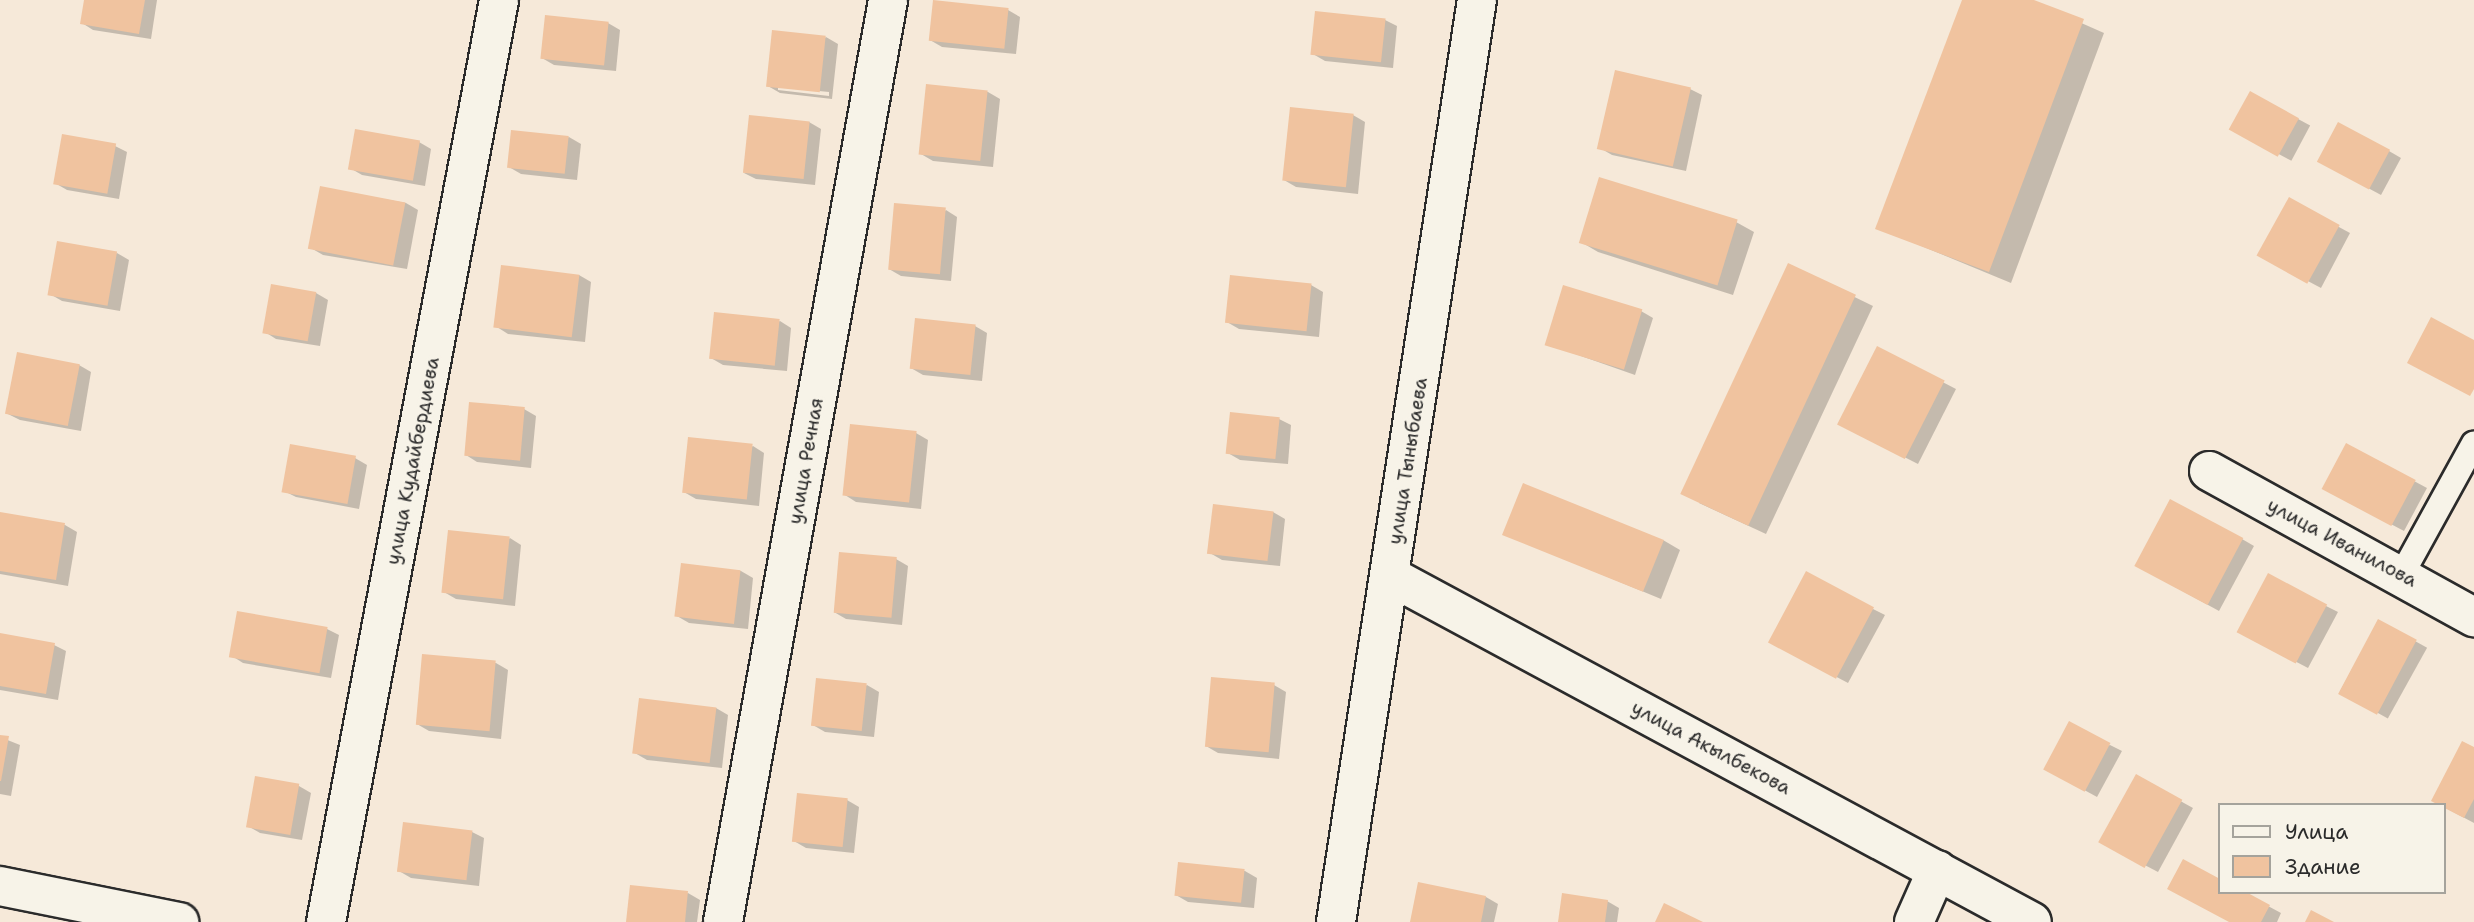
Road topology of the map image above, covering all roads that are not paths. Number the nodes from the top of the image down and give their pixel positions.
1 (499, 0) edge
2 (888, 0) edge
3 (1477, 0) edge
4 (2474, 443) edge
5 (2209, 471) dead end
6 (2402, 574) junction
7 (1390, 576) junction
8 (2474, 617) edge
9 (1937, 870) junction
10 (0, 886) edge
11 (179, 922) edge
12 (326, 922) edge
13 (723, 922) edge
14 (1336, 922) edge
15 (1914, 922) edge
16 (2032, 922) edge

1 - 12 street, улица Кудайбердиева
2 - 13 street, улица Речная
3 - 7 street, улица Тыныбаева
4 - 6 lane
5 - 6 street, улица Иванилова
6 - 8 street, улица Иванилова
7 - 9 street, улица Акылбекова
7 - 14 street, улица Тыныбаева
9 - 15 street
9 - 16 street, улица Акылбекова
10 - 11 street

